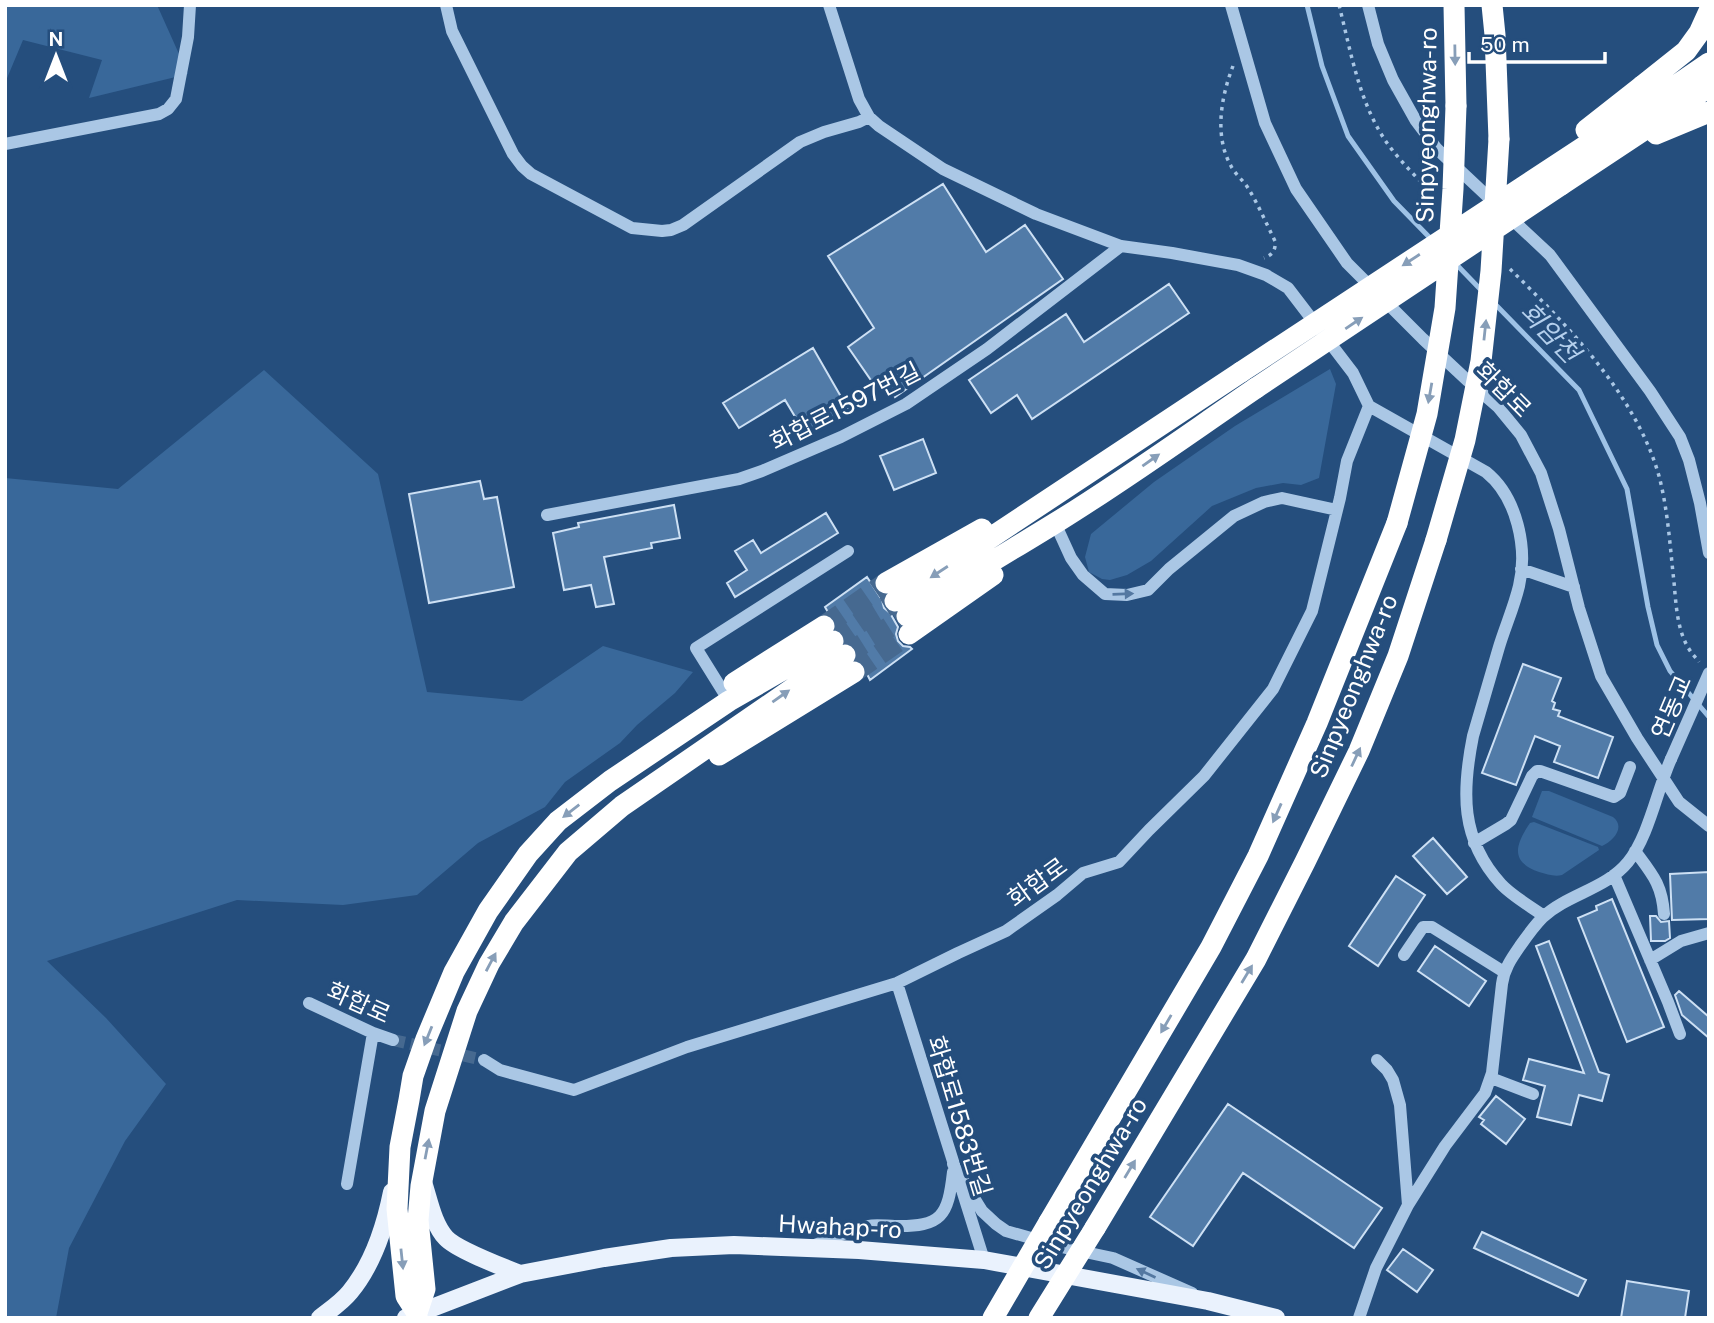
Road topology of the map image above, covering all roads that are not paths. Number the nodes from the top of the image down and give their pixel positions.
1 (190, 5) edge
2 (446, 5) edge
3 (829, 5) edge
4 (1231, 5) edge
5 (1368, 5) edge
6 (1454, 5) edge
7 (1492, 5) edge
8 (1709, 11) edge
9 (1709, 63) edge
10 (1709, 87) edge
11 (1656, 108) junction
12 (1709, 112) edge
13 (869, 117) junction
14 (5, 144) edge
15 (1121, 246) junction
16 (1368, 407) junction
17 (1337, 510) junction
18 (547, 515) dead end
19 (1058, 529) junction
20 (848, 551) dead end
21 (1709, 553) edge
22 (1521, 569) junction
23 (1574, 587) junction
24 (1705, 669) edge
25 (725, 696) junction
26 (1630, 767) dead end
27 (1663, 777) junction
28 (1709, 825) edge
29 (1474, 844) junction
30 (1635, 851) junction
31 (1614, 875) junction
32 (1664, 914) dead end
33 (1544, 916) junction
34 (1709, 933) edge
35 (1404, 955) dead end
36 (1650, 960) junction
37 (1504, 972) junction
38 (897, 983) junction
39 (309, 1003) dead end
40 (373, 1033) junction
41 (1680, 1034) dead end
42 (393, 1040) tunnel mouth
43 (484, 1059) tunnel mouth
44 (1377, 1059) dead end
45 (1490, 1078) junction
46 (1533, 1094) dead end
47 (400, 1147) junction
48 (954, 1164) junction
49 (422, 1180) junction
50 (347, 1184) dead end
51 (1408, 1205) junction
52 (811, 1247) junction
53 (984, 1261) junction
54 (520, 1274) junction
55 (1209, 1301) junction
56 (413, 1316) edge
57 (320, 1318) edge
58 (993, 1318) edge
59 (1039, 1318) edge
60 (1276, 1318) edge
61 (1360, 1318) edge

1 - 14 street
2 - 13 street
3 - 13 street
4 - 23 street, 화합로
5 - 21 street
6 -> 58 highway, Sinpyeonghwa-ro, bridge
59 -> 7 highway, Sinpyeonghwa-ro, bridge
8 - 11 highway
9 - 11 highway
10 - 11 highway
11 - 12 highway
19 -> 11 highway, bridge
11 -> 19 highway, bridge
13 - 15 street
15 - 16 street
15 - 18 street, 화합로1597번길
16 - 17 street, 화합로
16 - 22 street
19 -> 17 street
17 - 38 street, 화합로
20 - 25 street
22 - 23 street
22 - 29 street
23 - 27 street, 화합로
24 - 27 street, 연동교, bridge
25 -> 47 highway
49 -> 25 highway
26 - 29 street
27 - 28 street, 화합로
27 - 30 street
29 - 33 street
30 - 31 street
30 - 32 street
31 - 33 street
31 - 36 street
33 - 37 street
34 - 36 street
35 - 37 street
36 - 41 street
37 - 45 street
38 - 43 street, 화합로
38 - 48 street, 화합로1583번길
39 - 40 street, 화합로
40 - 42 street, 화합로
40 - 50 street
44 - 51 street
45 - 46 street
45 - 51 street
47 -> 56 highway
47 - 57 main road
48 - 52 street
48 - 53 street, 화합로1583번길
55 -> 48 street
49 - 54 main road
49 - 56 highway
51 - 61 street
52 - 53 main road, Hwahap-ro
52 - 54 main road, Hwahap-ro
53 - 55 main road, Hwahap-ro
54 - 56 main road, Hwahap-ro
55 - 60 main road, Hwahap-ro

